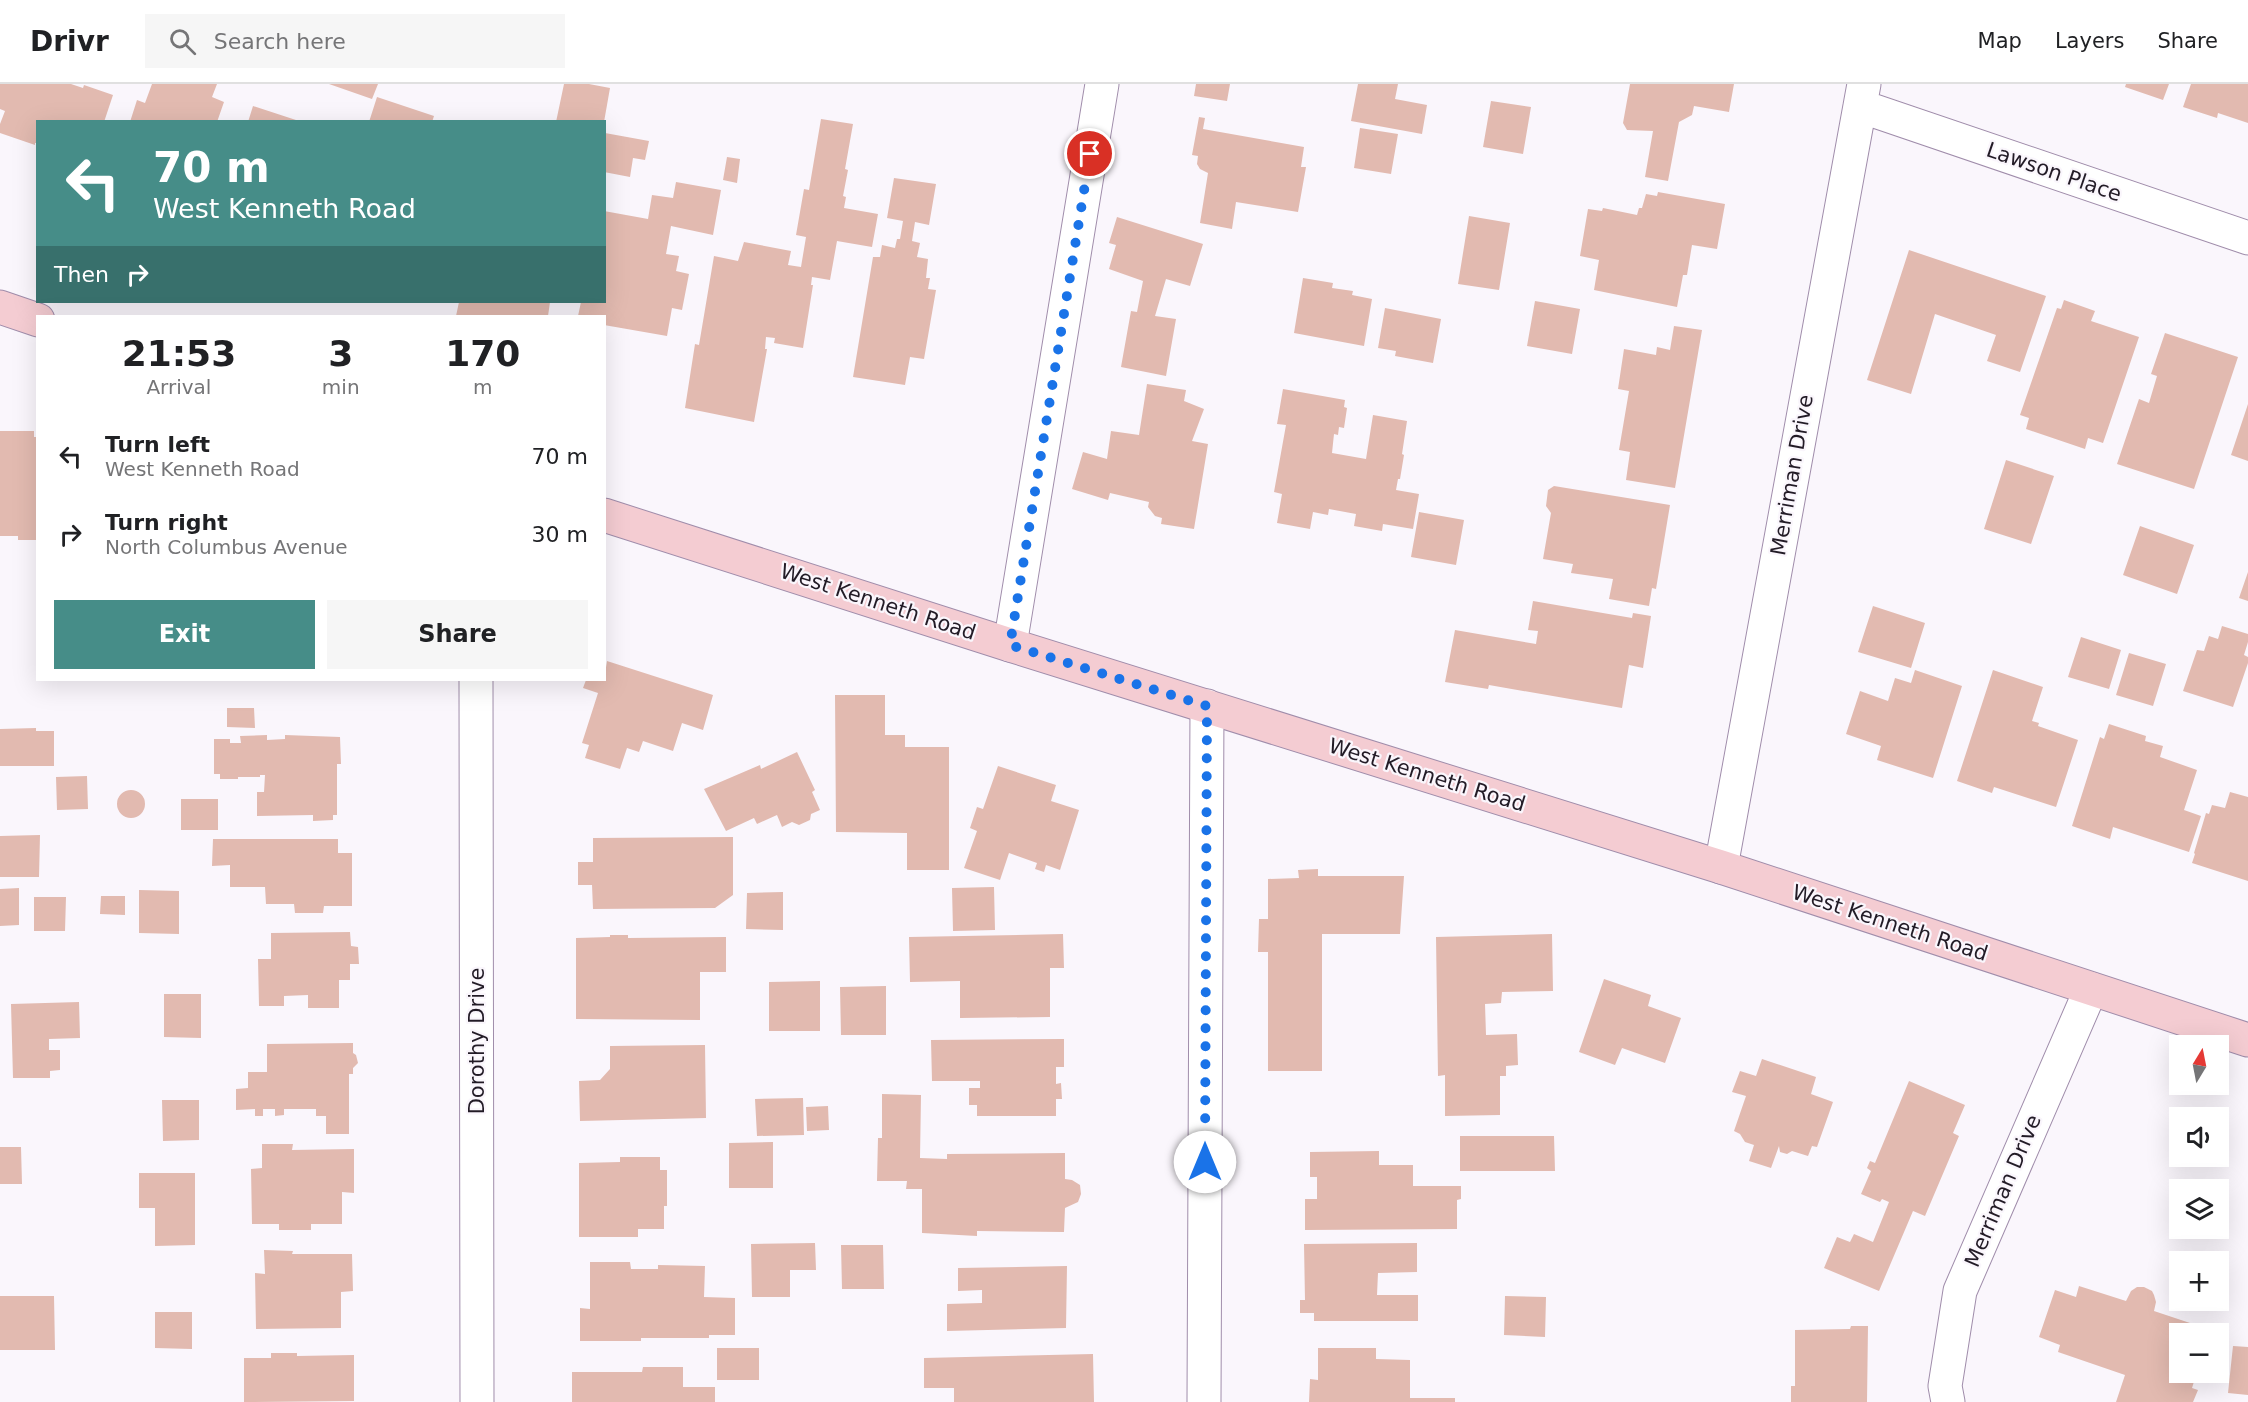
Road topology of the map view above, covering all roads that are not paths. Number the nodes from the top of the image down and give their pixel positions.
1 (1102, 84) edge
2 (1862, 95) edge
3 (2248, 238) edge
4 (0, 307) edge
5 (36, 319) edge
6 (606, 516) edge
7 (1010, 645) junction
8 (476, 681) edge
9 (1207, 706) junction
10 (1721, 867) junction
11 (2091, 989) junction
12 (2248, 1040) edge
13 (477, 1402) edge
14 (1204, 1402) edge
15 (1948, 1402) edge

1 - 7 street
2 - 3 street, Lawson Place
2 - 10 street, Merriman Drive
4 - 5 street
6 - 7 street, West Kenneth Road
7 - 9 street, West Kenneth Road
8 - 13 street, Dorothy Drive
9 - 10 street, West Kenneth Road
9 - 14 street
10 - 11 street, West Kenneth Road
11 - 12 street, West Kenneth Road
11 - 15 street, Merriman Drive

